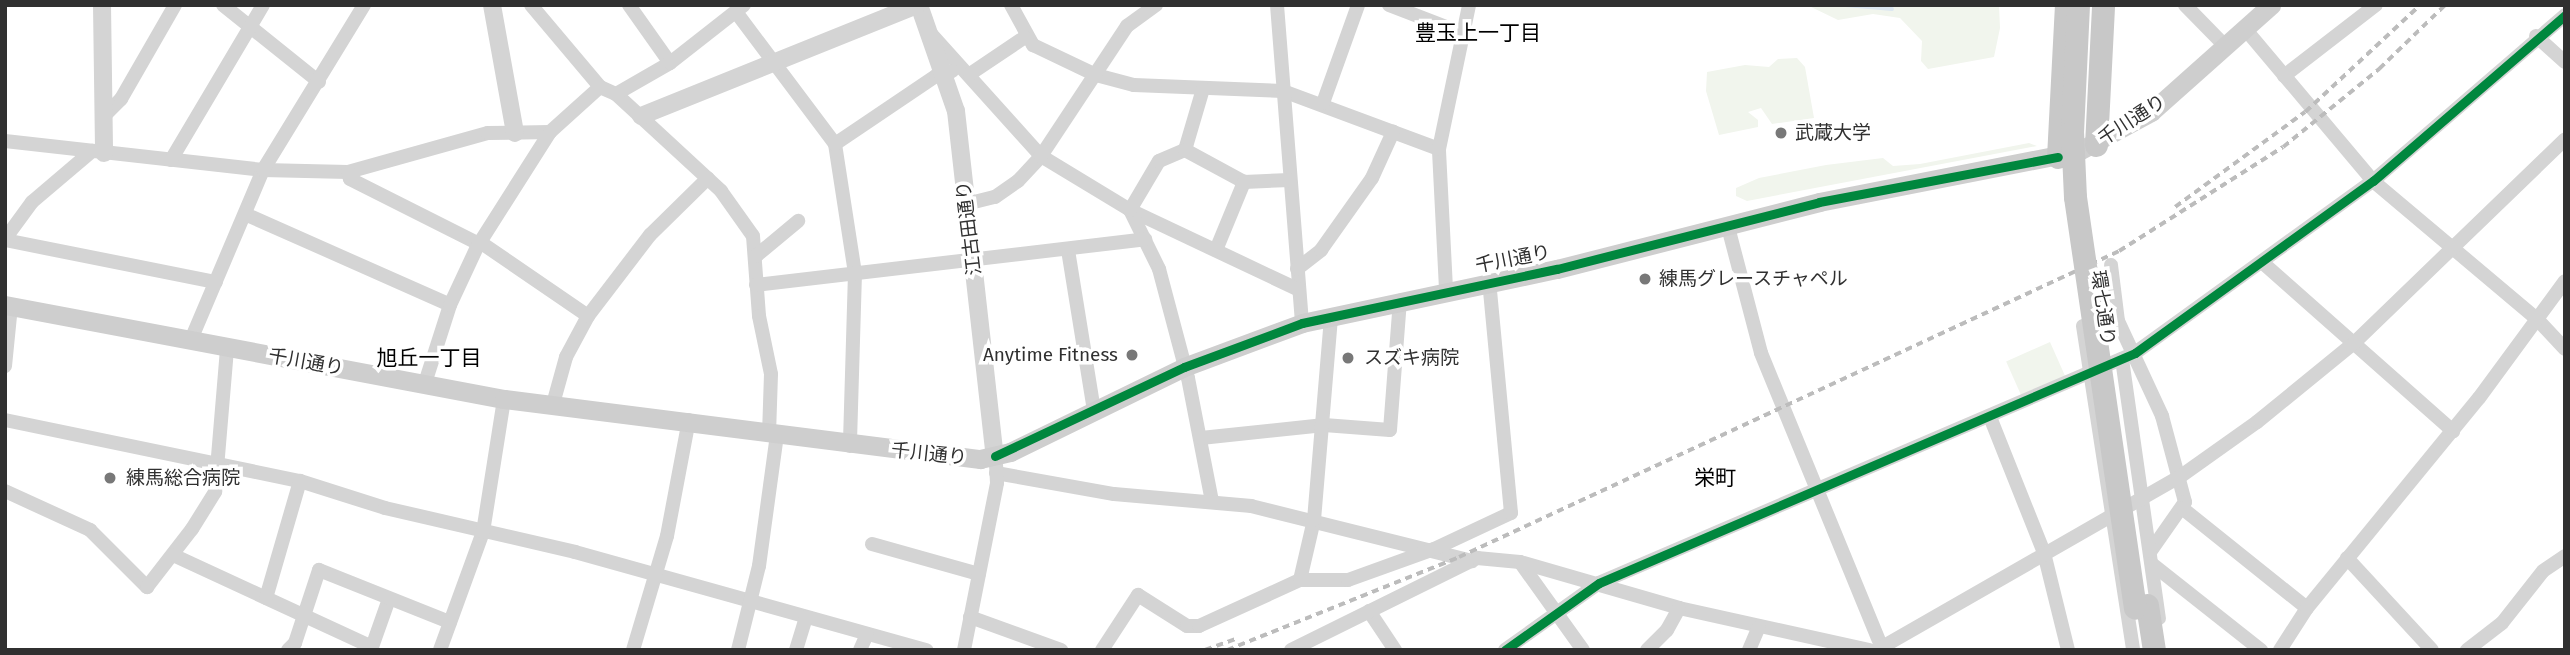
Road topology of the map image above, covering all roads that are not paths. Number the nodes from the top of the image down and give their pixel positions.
1 (102, 5) edge
2 (176, 5) edge
3 (223, 5) edge
4 (263, 5) edge
5 (364, 5) edge
6 (492, 5) edge
7 (531, 5) edge
8 (629, 5) edge
9 (918, 5) edge
10 (1011, 5) edge
11 (1156, 5) edge
12 (1277, 5) edge
13 (1358, 5) edge
14 (1469, 5) edge
15 (2066, 5) edge
16 (2078, 5) edge
17 (2091, 5) edge
18 (2103, 5) edge
19 (2185, 5) edge
20 (2271, 5) edge
21 (1392, 6) edge
22 (2371, 7) edge
23 (740, 8) edge
24 (1138, 10) edge
25 (2565, 15) edge
26 (249, 26) junction
27 (2246, 30) junction
28 (1462, 33) junction
29 (2536, 36) junction
30 (1025, 37) junction
31 (2226, 47) junction
32 (773, 62) junction
33 (2565, 62) edge
34 (670, 63) junction
35 (960, 72) junction
36 (1096, 75) junction
37 (2284, 76) junction
38 (318, 82) junction
39 (600, 87) junction
40 (1203, 89) junction
41 (1283, 91) junction
42 (616, 94) junction
43 (1323, 103) junction
44 (104, 116) junction
45 (641, 116) junction
46 (550, 132) junction
47 (1392, 132) junction
48 (515, 133) junction
49 (2565, 139) edge
50 (5, 141) edge
51 (835, 144) junction
52 (2096, 145) junction
53 (1438, 149) junction
54 (1185, 150) junction
55 (98, 152) junction
56 (1041, 156) junction
57 (2058, 157) junction
58 (171, 160) junction
59 (263, 170) junction
60 (348, 172) junction
61 (708, 178) junction
62 (1290, 180) junction
63 (2373, 181) junction
64 (1244, 182) junction
65 (966, 204) junction
66 (1130, 210) junction
67 (245, 214) junction
68 (798, 221) dead end
69 (1728, 227) junction
70 (1145, 239) junction
71 (5, 240) edge
72 (480, 243) junction
73 (2450, 246) junction
74 (1068, 250) junction
75 (1216, 250) junction
76 (756, 256) junction
77 (973, 258) junction
78 (2263, 263) junction
79 (2111, 265) dead end
80 (1297, 269) junction
81 (855, 273) junction
82 (2565, 281) edge
83 (216, 282) junction
84 (1489, 282) junction
85 (756, 285) junction
86 (1299, 289) junction
87 (1446, 289) junction
88 (1400, 300) junction
89 (450, 304) junction
90 (8, 306) edge
91 (588, 316) junction
92 (1331, 316) junction
93 (2537, 319) junction
94 (1302, 323) junction
95 (2083, 324) dead end
96 (190, 342) junction
97 (2354, 342) junction
98 (227, 348) junction
99 (2565, 349) edge
100 (2129, 356) junction
101 (5, 366) edge
102 (1184, 367) junction
103 (2088, 374) junction
104 (425, 383) junction
105 (504, 399) junction
106 (553, 404) junction
107 (1094, 410) junction
108 (1990, 417) junction
109 (689, 419) junction
110 (5, 420) edge
111 (1324, 425) junction
112 (2453, 431) junction
113 (773, 434) junction
114 (1201, 438) junction
115 (850, 446) junction
116 (217, 463) junction
117 (996, 465) junction
118 (2181, 476) junction
119 (300, 481) junction
120 (5, 491) edge
121 (1820, 492) junction
122 (2143, 497) junction
123 (1212, 501) junction
124 (2182, 508) junction
125 (2110, 517) junction
126 (1314, 520) junction
127 (483, 532) junction
128 (872, 544) dead end
129 (1434, 549) junction
130 (2044, 553) junction
131 (173, 555) junction
132 (2565, 556) edge
133 (2151, 558) junction
134 (2347, 558) junction
135 (1472, 561) junction
136 (1520, 562) junction
137 (979, 574) junction
138 (656, 575) junction
139 (1300, 580) junction
140 (1599, 583) junction
141 (266, 598) junction
142 (389, 599) junction
143 (751, 602) junction
144 (2141, 606) junction
145 (1679, 608) junction
146 (2307, 608) junction
147 (1369, 611) junction
148 (1557, 613) junction
149 (305, 616) junction
150 (806, 617) junction
151 (970, 617) junction
152 (450, 622) junction
153 (1759, 626) junction
154 (867, 634) junction
155 (1878, 649) edge
156 (288, 650) edge
157 (440, 650) edge
158 (633, 650) edge
159 (738, 650) edge
160 (796, 650) edge
161 (860, 650) edge
162 (927, 650) edge
163 (964, 650) edge
164 (1061, 650) edge
165 (1102, 650) edge
166 (1291, 650) edge
167 (1395, 650) edge
168 (1505, 650) edge
169 (1583, 650) edge
170 (1647, 650) edge
171 (1749, 650) edge
172 (2068, 650) edge
173 (2133, 650) edge
174 (2140, 650) edge
175 (2154, 650) edge
176 (2162, 650) edge
177 (2261, 650) edge
178 (2280, 650) edge
179 (2432, 650) edge
180 (2467, 650) edge

1 - 44 street
2 - 44 street
3 - 26 street
4 - 26 street
5 - 38 street
6 - 48 street
7 - 39 street
8 - 34 street
9 - 32 street
9 - 35 street, 江古田通り
10 - 30 street
11 - 24 street
12 - 41 street
13 - 43 street
14 - 28 street
15 - 57 main road
16 - 144 main road, 環七通り, bridge
17 - 144 main road, 環七通り
18 - 52 main road
19 - 31 street
20 - 27 main road, 千川通り
21 - 28 street
22 - 37 street
23 - 32 street
23 - 34 street
24 - 36 street
25 - 29 street
26 - 38 street
26 - 58 street
27 - 31 main road, 千川通り
27 - 37 street
28 - 53 street
29 - 33 street
29 - 63 street
30 - 35 street
30 - 36 street
31 - 52 main road, 千川通り
32 - 45 street
32 - 51 street
34 - 42 street
35 - 51 street
35 - 56 street
35 - 65 street, 江古田通り
36 - 40 street
36 - 56 street
37 - 63 street
38 - 59 street
39 - 42 street
39 - 46 street
40 - 41 street
40 - 54 street
41 - 43 street
41 - 62 street
42 - 45 street
43 - 47 street
44 - 55 street
45 - 61 street
46 - 48 street
46 - 72 street
47 - 53 street
47 - 80 street
48 - 60 street
49 - 73 street
50 - 55 street
51 - 81 street
52 - 57 main road, 千川通り
53 - 87 street
54 - 64 street
54 - 66 street
55 - 58 street
55 - 71 street
56 - 65 street
56 - 66 street
57 - 69 main road, 千川通り
58 - 59 street
59 - 60 street
59 - 67 street
60 - 72 street
61 - 76 street
61 - 91 street
62 - 64 street
62 - 80 street
63 - 73 street
63 - 78 street
64 - 75 street
65 - 77 street, 江古田通り
66 - 70 street
66 - 75 street
67 - 83 street
67 - 89 street
68 - 76 street
69 - 84 main road, 千川通り
69 - 121 street
70 - 74 street
70 - 102 street
71 - 83 street
72 - 89 street
72 - 91 street
73 - 93 street
73 - 97 street
74 - 77 street
74 - 107 street
75 - 86 street
76 - 85 street
77 - 81 street
77 - 117 street, 江古田通り
78 - 97 street
78 - 100 street
79 - 100 street
80 - 86 street
81 - 85 street
81 - 115 street
82 - 93 street
83 - 96 street
84 - 87 main road, 千川通り
84 - 129 street
85 - 113 street
86 - 94 street
87 - 88 main road, 千川通り
88 - 92 main road, 千川通り
88 - 111 street
89 - 104 street
90 - 96 main road, 千川通り
90 - 101 street
91 - 106 street
92 - 94 main road, 千川通り
92 - 111 street
93 - 99 street
93 - 112 street
94 - 102 main road, 千川通り
95 - 103 street
96 - 98 main road, 千川通り
97 - 112 street
97 - 118 street
98 - 104 main road, 千川通り
98 - 116 street
100 - 103 street
100 - 118 street
100 - 122 street
102 - 107 main road, 千川通り
102 - 114 street
103 - 108 street
103 - 125 street
104 - 105 main road, 千川通り
105 - 106 main road, 千川通り
105 - 127 street
106 - 109 main road, 千川通り
107 - 117 main road, 千川通り
108 - 121 street
108 - 130 street
109 - 113 main road, 千川通り
109 - 138 street
110 - 116 street
111 - 114 street
111 - 126 street
112 - 134 street
113 - 115 main road, 千川通り
113 - 143 street
114 - 123 street
115 - 117 main road, 千川通り
116 - 119 street
116 - 131 street
117 - 123 street
117 - 137 street
118 - 122 street
118 - 124 street
119 - 127 street
119 - 141 street
120 - 131 street
121 - 140 street
121 - 155 street
122 - 125 street
122 - 133 street
123 - 126 street
124 - 133 street
124 - 146 street
125 - 130 street
125 - 173 street
126 - 129 street
126 - 139 street
127 - 138 street
127 - 152 street
128 - 137 street
129 - 135 street
129 - 139 street
130 - 155 street
130 - 172 street
131 - 141 street
132 - 180 street
133 - 176 street
133 - 177 street
134 - 146 street
134 - 179 street
135 - 136 street
135 - 147 street
136 - 140 street
136 - 148 street
137 - 151 street
138 - 143 street
138 - 158 street
139 - 165 street
140 - 145 street
140 - 148 street
141 - 149 street
142 - 149 street
142 - 149 street
142 - 152 street
143 - 150 street
143 - 159 street
144 - 174 main road, 環七通り
144 - 175 main road, 環七通り
145 - 153 street
145 - 170 street
146 - 178 street
147 - 166 street
147 - 167 street
148 - 168 street
148 - 169 street
149 - 156 street
150 - 154 street
150 - 160 street
151 - 163 street
151 - 164 street
152 - 157 street
153 - 155 street
153 - 171 street
154 - 161 street
154 - 162 street

